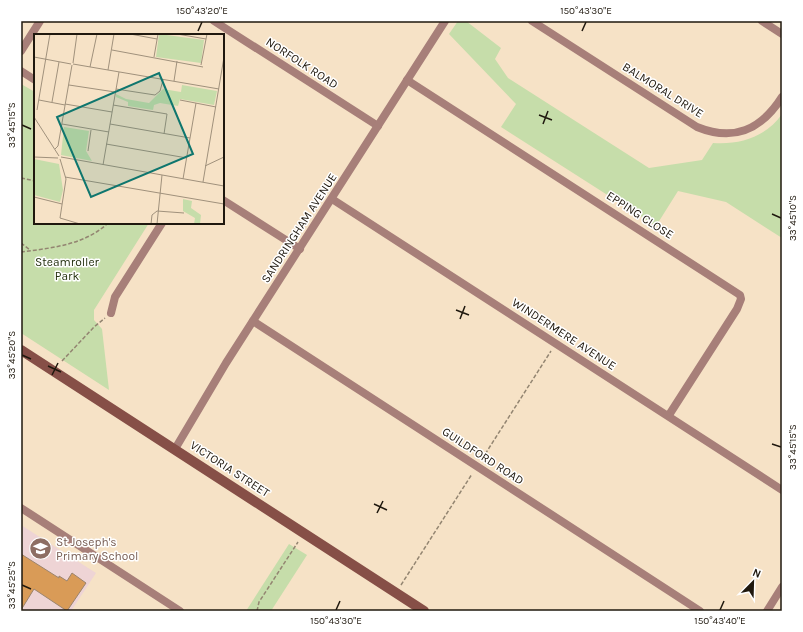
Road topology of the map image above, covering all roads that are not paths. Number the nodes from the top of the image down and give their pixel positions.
1 (40, 21) edge
2 (214, 21) edge
3 (445, 21) edge
4 (532, 21) edge
5 (762, 21) edge
6 (782, 34) edge
7 (21, 51) edge
8 (21, 71) edge
9 (34, 79) edge
10 (408, 80) junction
11 (782, 97) edge
12 (378, 126) junction
13 (332, 198) junction
14 (224, 201) edge
15 (161, 224) edge
16 (300, 249) junction
17 (111, 313) road end
18 (253, 321) junction
19 (21, 350) edge
20 (669, 415) junction
21 (175, 449) junction
22 (782, 490) edge
23 (21, 508) edge
24 (782, 588) edge
25 (180, 611) edge
26 (424, 611) edge
27 (700, 611) edge
28 (767, 611) edge

1 - 7 street
2 - 12 street, NORFOLK ROAD
3 - 10 street, SANDRINGHAM AVENUE
4 - 11 street, BALMORAL DRIVE
5 - 6 street
8 - 9 street
10 - 12 street, SANDRINGHAM AVENUE
10 - 20 street, EPPING CLOSE
12 - 13 street, SANDRINGHAM AVENUE
13 - 16 street, SANDRINGHAM AVENUE
13 - 20 street, WINDERMERE AVENUE
14 - 16 street
15 - 17 street
16 - 18 street, SANDRINGHAM AVENUE
18 - 21 street, SANDRINGHAM AVENUE
18 - 27 street, GUILDFORD ROAD
19 - 21 street, VICTORIA STREET
20 - 22 street, WINDERMERE AVENUE
21 - 26 street, VICTORIA STREET
23 - 25 street
24 - 28 street

